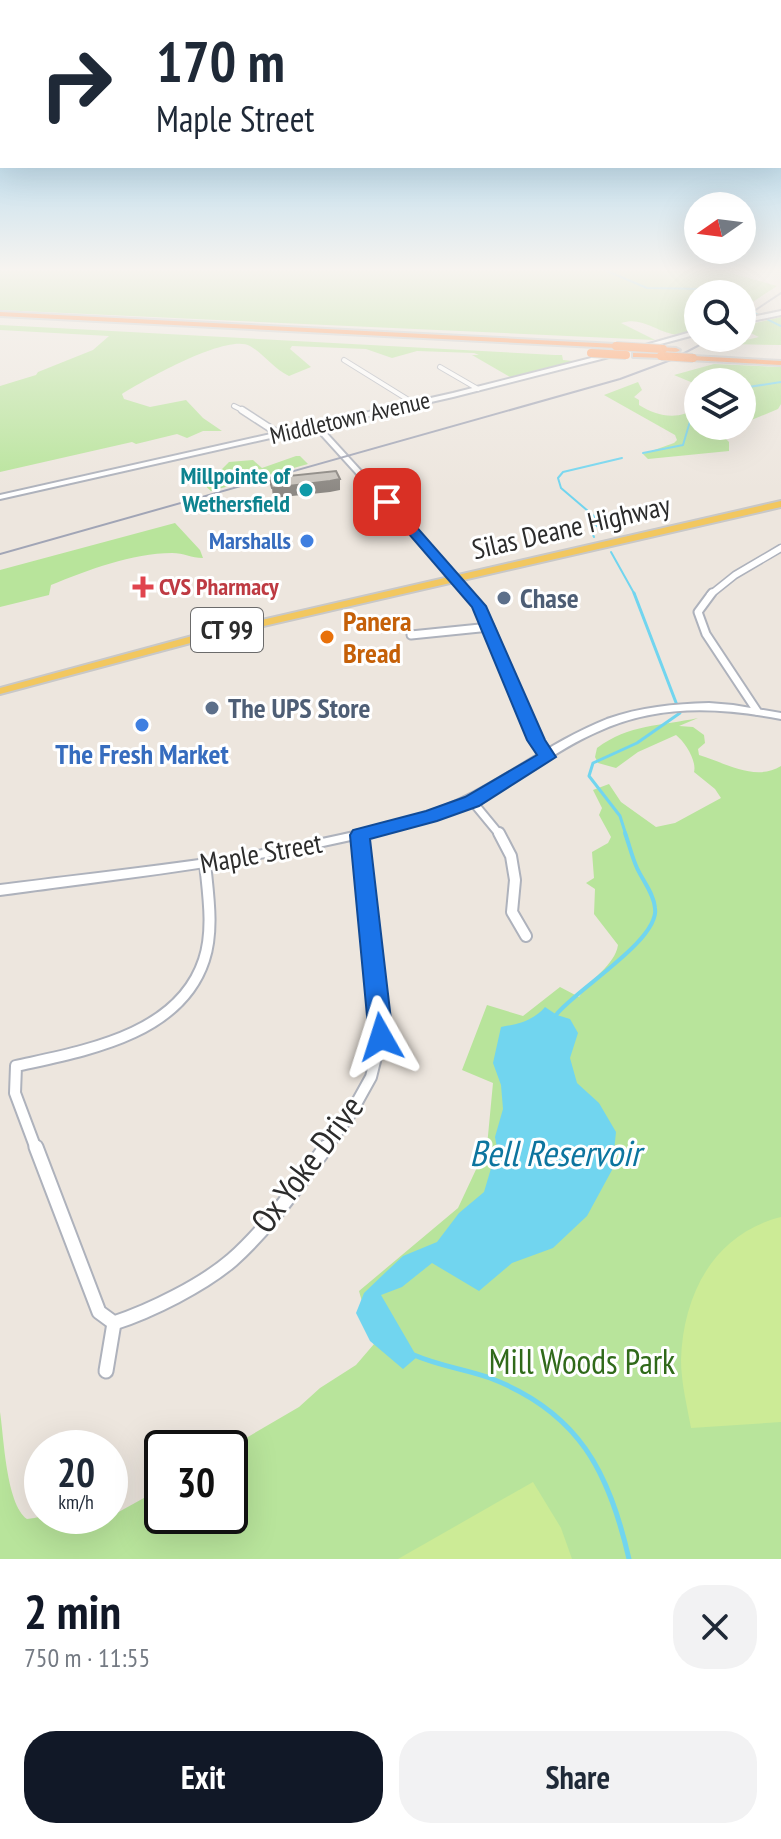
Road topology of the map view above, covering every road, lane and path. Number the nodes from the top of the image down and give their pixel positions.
1 (420, 344) edge
2 (573, 344) edge
3 (653, 344) edge
4 (662, 353) junction
5 (781, 355) edge
6 (344, 360) dead end
7 (781, 363) edge
8 (440, 367) dead end
9 (478, 389) junction
10 (415, 404) junction
11 (234, 406) dead end
12 (317, 426) junction
13 (279, 434) junction
14 (0, 497) edge
15 (781, 504) edge
16 (781, 548) edge
17 (456, 578) junction
18 (490, 627) junction
19 (411, 635) dead end
20 (0, 691) edge
21 (757, 711) junction
22 (781, 716) edge
23 (547, 757) junction
24 (472, 801) junction
25 (359, 835) junction
26 (205, 863) junction
27 (0, 890) edge
28 (526, 936) dead end
29 (114, 1323) junction
30 (106, 1371) dead end

1 - 4 highway, bridge
2 - 4 highway, bridge
3 - 9 street, Middletown Avenue
4 - 5 highway
4 - 7 highway, bridge
6 - 10 street
8 - 9 street
9 - 10 street, Middletown Avenue
10 - 12 street, Middletown Avenue
11 - 13 street
12 - 13 street, Middletown Avenue
12 - 17 street
13 - 14 street, Middletown Avenue
15 - 17 main road, Silas Deane Highway / CT 99
16 - 21 street
17 - 18 street
17 - 20 main road, Silas Deane Highway / CT 99
18 - 19 street
18 - 23 street
21 - 22 main road, Maple Street
21 - 23 main road, Maple Street
23 - 24 main road, Maple Street
24 - 25 main road, Maple Street
24 - 28 street
25 - 26 main road, Maple Street
25 - 29 street, Ox Yoke Drive
26 - 27 main road, Maple Street
26 - 29 street
29 - 30 street

